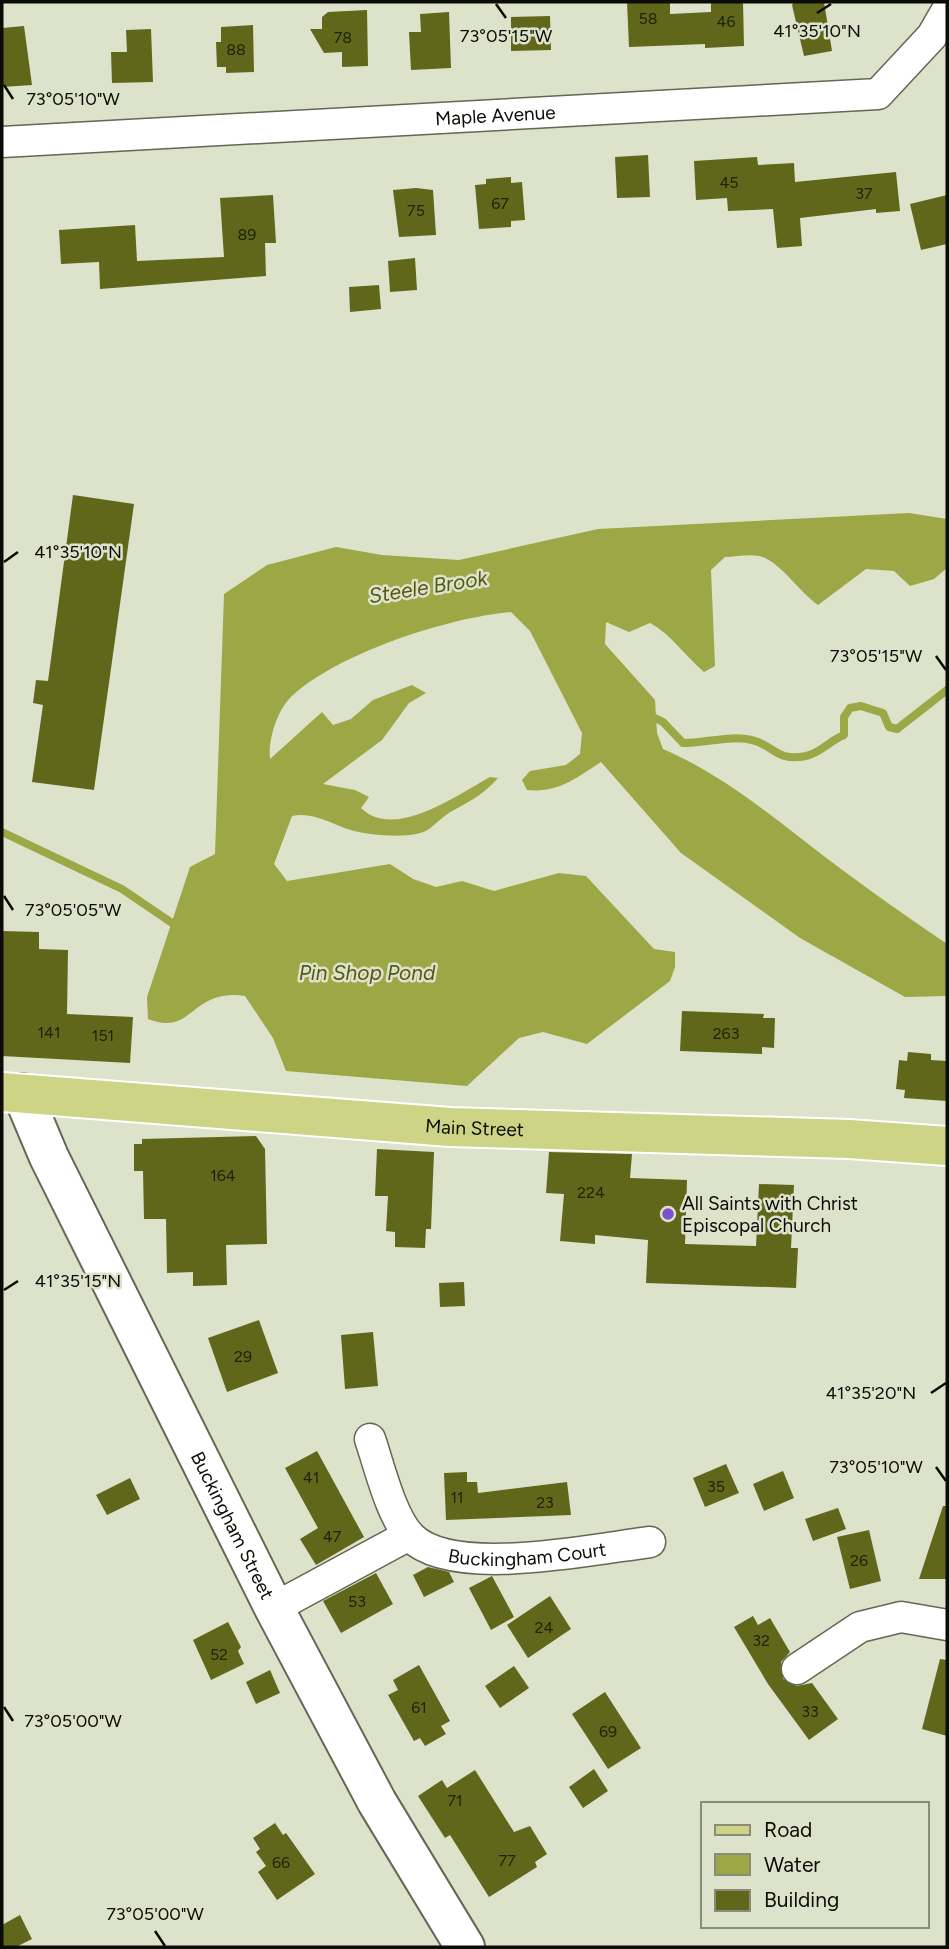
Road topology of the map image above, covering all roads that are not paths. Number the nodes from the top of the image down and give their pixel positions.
1 (947, 10) edge
2 (2, 142) edge
3 (12, 1093) edge
4 (947, 1146) edge
5 (370, 1438) dead end
6 (409, 1535) junction
7 (650, 1542) dead end
8 (274, 1608) junction
9 (947, 1625) edge
10 (797, 1669) dead end
11 (465, 1947) edge

1 - 2 street, Maple Avenue
3 - 4 main road, Main Street
3 - 8 main road, Buckingham Street
5 - 6 street
6 - 7 street, Buckingham Court
6 - 8 street
8 - 11 main road, Buckingham Street
9 - 10 street

